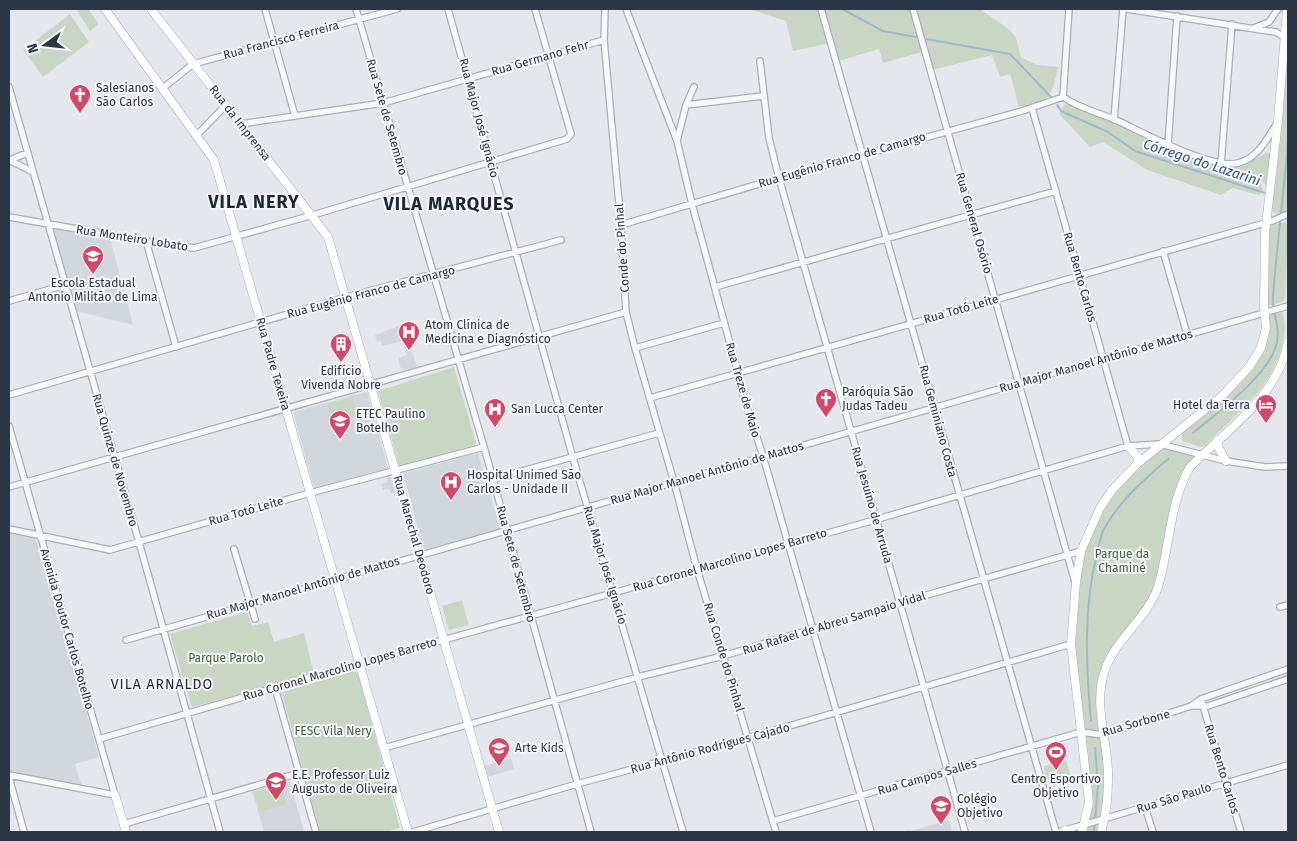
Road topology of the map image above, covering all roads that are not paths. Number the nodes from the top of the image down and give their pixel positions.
1 (104, 9) edge
2 (151, 9) edge
3 (265, 9) edge
4 (356, 9) edge
5 (397, 9) edge
6 (448, 9) edge
7 (536, 9) edge
8 (605, 9) edge
9 (626, 9) edge
10 (821, 9) edge
11 (913, 9) edge
12 (1069, 9) edge
13 (1125, 9) edge
14 (1278, 9) edge
15 (1287, 9) edge
16 (1177, 16) junction
17 (359, 19) junction
18 (1232, 24) junction
19 (1252, 28) junction
20 (1285, 38) junction
21 (604, 40) junction
22 (275, 43) junction
23 (549, 56) junction
24 (760, 60) dead end
25 (193, 64) junction
26 (468, 79) junction
27 (9, 87) edge
28 (694, 87) dead end
29 (162, 88) junction
30 (763, 96) junction
31 (1063, 97) junction
32 (383, 103) junction
33 (226, 105) junction
34 (686, 105) junction
35 (1032, 108) junction
36 (295, 116) junction
37 (1114, 120) junction
38 (1278, 122) junction
39 (241, 124) junction
40 (948, 130) junction
41 (197, 135) junction
42 (677, 141) junction
43 (1168, 145) junction
44 (1260, 150) junction
45 (1275, 152) junction
46 (27, 153) junction
47 (862, 154) junction
48 (10, 160) edge
49 (491, 162) junction
50 (1221, 164) junction
51 (33, 172) junction
52 (779, 178) junction
53 (407, 186) junction
54 (1056, 191) junction
55 (692, 204) junction
56 (1288, 214) edge
57 (972, 215) junction
58 (313, 216) junction
59 (9, 217) edge
60 (1269, 221) junction
61 (47, 223) junction
62 (621, 225) junction
63 (237, 236) junction
64 (328, 237) joint
65 (887, 238) junction
66 (561, 240) dead end
67 (146, 241) junction
68 (1163, 251) junction
69 (515, 252) junction
70 (804, 263) junction
71 (433, 274) junction
72 (1080, 276) junction
73 (65, 285) junction
74 (715, 287) junction
75 (346, 297) junction
76 (996, 299) junction
77 (9, 301) edge
78 (1286, 306) edge
79 (626, 312) junction
80 (1267, 312) junction
81 (261, 322) junction
82 (724, 323) junction
83 (911, 323) junction
84 (1187, 334) junction
85 (539, 336) junction
86 (1288, 342) edge
87 (176, 347) junction
88 (827, 347) junction
89 (635, 348) junction
90 (457, 359) junction
91 (1104, 359) junction
92 (89, 371) junction
93 (738, 373) junction
94 (371, 383) junction
95 (1019, 383) junction
96 (9, 394) edge
97 (650, 398) junction
98 (286, 408) junction
99 (934, 408) junction
100 (9, 426) edge
101 (851, 432) junction
102 (659, 433) junction
103 (1218, 440) junction
104 (1160, 444) junction
105 (1128, 446) junction
106 (484, 447) junction
107 (1202, 455) junction
108 (114, 456) junction
109 (763, 456) junction
110 (573, 458) junction
111 (1226, 461) junction
112 (1137, 464) junction
113 (1288, 466) edge
114 (395, 470) junction
115 (1043, 470) junction
116 (493, 479) junction
117 (25, 482) junction
118 (674, 482) junction
119 (9, 487) edge
120 (310, 493) junction
121 (958, 495) junction
122 (588, 507) junction
123 (876, 519) junction
124 (9, 529) edge
125 (506, 531) junction
126 (40, 536) junction
127 (139, 542) junction
128 (788, 544) junction
129 (234, 549) dead end
130 (1081, 551) junction
131 (420, 554) junction
132 (1067, 554) junction
133 (697, 570) junction
134 (336, 579) junction
135 (983, 579) junction
136 (1076, 582) junction
137 (613, 592) junction
138 (899, 603) junction
139 (250, 604) junction
140 (1288, 605) edge
141 (1280, 607) dead end
142 (530, 616) junction
143 (255, 619) dead end
144 (164, 629) junction
145 (812, 629) junction
146 (126, 640) dead end
147 (444, 640) junction
148 (1071, 644) junction
149 (723, 656) junction
150 (1007, 662) junction
151 (360, 663) junction
152 (1288, 669) edge
153 (638, 676) junction
154 (1288, 679) edge
155 (924, 687) junction
156 (276, 688) junction
157 (1201, 699) junction
158 (553, 700) junction
159 (1191, 706) junction
160 (1204, 707) junction
161 (837, 712) junction
162 (186, 714) junction
163 (468, 724) junction
164 (1081, 732) junction
165 (1103, 735) junction
166 (748, 738) junction
167 (99, 739) junction
168 (1031, 746) junction
169 (384, 748) junction
170 (663, 762) junction
171 (1288, 765) edge
172 (947, 771) junction
173 (299, 773) junction
174 (9, 776) edge
175 (1226, 782) junction
176 (577, 784) junction
177 (115, 796) junction
178 (860, 796) junction
179 (211, 799) junction
180 (1145, 807) junction
181 (492, 809) junction
182 (1103, 819) junction
183 (772, 821) junction
184 (1086, 826) edge
185 (125, 828) edge
186 (24, 832) edge
187 (220, 832) edge
188 (316, 832) edge
189 (408, 832) edge
190 (413, 832) edge
191 (499, 832) edge
192 (590, 832) edge
193 (683, 832) edge
194 (776, 832) edge
195 (871, 832) edge
196 (964, 832) edge
197 (1062, 832) edge
198 (1102, 832) edge
199 (1153, 832) edge
200 (1241, 832) edge

1 - 29 main road, Rua Padre Texeira
2 - 25 main road, Rua da Imprensa
3 - 22 street
4 - 17 street, Rua Sete de Setembro
5 - 17 street, Rua Francisco Ferreira
6 - 26 street, Rua Major José Ignácio
7 - 23 street
8 - 21 street, Conde do Pinhal
9 - 42 street, Rua Treze de Maio
10 - 47 street, Rua Geminiano Costa
11 - 40 street, Rua General Osório
12 - 31 street
13 - 16 street
13 - 37 street
14 - 19 street
15 - 20 main road
16 - 18 street
16 - 43 street
17 - 22 street, Rua Francisco Ferreira
17 - 32 street, Rua Sete de Setembro
18 - 19 street
18 - 50 street
19 - 20 street
20 - 38 main road
21 - 23 street, Rua Germano Fehr
21 - 62 street, Conde do Pinhal
22 - 25 street, Rua Francisco Ferreira
22 - 36 street
23 - 26 street, Rua Germano Fehr
23 - 49 street, Rua Monteiro Lobato
24 - 30 street, Rua Jesuíno de Arruda
25 - 29 street
25 - 33 main road, Rua da Imprensa
26 - 32 street, Rua Germano Fehr
26 - 49 street, Rua Major José Ignácio
27 - 46 street, Rua Quinze de Novembro
28 - 34 street
29 - 41 main road, Rua Padre Texeira
30 - 34 street
30 - 52 street, Rua Jesuíno de Arruda
31 - 35 street, Rua Eugênio Franco de Camargo
31 - 37 street
32 - 36 street, Rua Germano Fehr
32 - 53 street, Rua Sete de Setembro
33 - 39 main road, Rua da Imprensa
33 - 41 street
34 - 42 street
35 - 40 street, Rua Eugênio Franco de Camargo
35 - 54 street, Rua Bento Carlos
36 - 39 street, Rua Germano Fehr
37 - 43 street
38 - 44 street
38 - 45 main road
39 - 58 main road, Rua da Imprensa
40 - 47 street, Rua Eugênio Franco de Camargo
40 - 57 street, Rua General Osório
41 - 63 main road, Rua Padre Texeira
42 - 55 street, Rua Treze de Maio
43 - 50 street
44 - 45 street
44 - 50 street
45 - 60 main road
46 - 48 street
46 - 51 street, Rua Quinze de Novembro
47 - 52 street, Rua Eugênio Franco de Camargo
47 - 65 street, Rua Geminiano Costa
48 - 51 street
49 - 53 street, Rua Monteiro Lobato
49 - 69 street, Rua Major José Ignácio
51 - 61 street, Rua Quinze de Novembro
52 - 55 street, Rua Eugênio Franco de Camargo
52 - 70 street, Rua Jesuíno de Arruda
53 - 58 street, Rua Monteiro Lobato
53 - 71 street, Rua Sete de Setembro
54 - 57 street
54 - 72 street, Rua Bento Carlos
55 - 62 street, Rua Eugênio Franco de Camargo
55 - 74 street, Rua Treze de Maio
56 - 60 street, Rua Totó Leite
57 - 65 street
57 - 76 street, Rua General Osório
58 - 63 street, Rua Monteiro Lobato
58 - 64 main road, Rua da Imprensa
59 - 61 street, Rua Monteiro Lobato
60 - 68 street, Rua Totó Leite
60 - 80 main road
61 - 67 street, Rua Monteiro Lobato
61 - 73 street, Rua Quinze de Novembro
62 - 79 street, Conde do Pinhal
63 - 67 street, Rua Monteiro Lobato
63 - 81 main road, Rua Padre Texeira
64 - 75 main road, Rua Marechal Deodoro
65 - 70 street
65 - 83 street, Rua Geminiano Costa
66 - 69 street, Rua Eugênio Franco de Camargo
67 - 87 street
68 - 72 street, Rua Totó Leite
68 - 84 street
69 - 71 street, Rua Eugênio Franco de Camargo
69 - 85 street, Rua Major José Ignácio
70 - 74 street
70 - 88 street, Rua Jesuíno de Arruda
71 - 75 street, Rua Eugênio Franco de Camargo
71 - 90 street, Rua Sete de Setembro
72 - 76 street, Rua Totó Leite
72 - 91 street, Rua Bento Carlos
73 - 77 street
73 - 92 street, Rua Quinze de Novembro
74 - 82 street, Rua Treze de Maio
75 - 81 street, Rua Eugênio Franco de Camargo
75 - 94 main road, Rua Marechal Deodoro
76 - 83 street, Rua Totó Leite
76 - 95 street, Rua General Osório
78 - 80 street, Rua Major Manoel Antônio de Mattos
79 - 85 street
79 - 89 street, Conde do Pinhal
80 - 84 street, Rua Major Manoel Antônio de Mattos
80 - 104 main road
81 - 87 street, Rua Eugênio Franco de Camargo
81 - 98 main road, Rua Padre Texeira
82 - 89 street
82 - 93 street, Rua Treze de Maio
83 - 88 street, Rua Totó Leite
83 - 99 street, Rua Geminiano Costa
84 - 91 street, Rua Major Manoel Antônio de Mattos
85 - 90 street
85 - 110 street, Rua Major José Ignácio
86 - 103 main road
87 - 92 street, Rua Eugênio Franco de Camargo
88 - 93 street, Rua Totó Leite
88 - 101 street, Rua Jesuíno de Arruda
89 - 97 street, Conde do Pinhal
90 - 94 street
90 - 106 street, Rua Sete de Setembro
91 - 95 street, Rua Major Manoel Antônio de Mattos
91 - 105 street, Rua Bento Carlos
92 - 96 street, Rua Eugênio Franco de Camargo
92 - 108 street, Rua Quinze de Novembro
93 - 97 street, Rua Totó Leite
93 - 109 street, Rua Treze de Maio
94 - 98 street
94 - 114 main road, Rua Marechal Deodoro
95 - 99 street, Rua Major Manoel Antônio de Mattos
95 - 115 street, Rua General Osório
97 - 102 street, Conde do Pinhal
98 - 108 street
98 - 120 main road, Rua Padre Texeira
99 - 101 street, Rua Major Manoel Antônio de Mattos
99 - 121 street, Rua Geminiano Costa
100 - 117 street, Avenida Doutor Carlos Botelho
101 - 109 street, Rua Major Manoel Antônio de Mattos
101 - 123 street, Rua Jesuíno de Arruda
102 - 110 street
102 - 118 street, Conde do Pinhal
103 - 107 main road
103 - 111 main road
104 - 105 street, Rua Coronel Marcolino Lopes Barreto
104 - 107 street, Rua Coronel Marcolino Lopes Barreto
104 - 112 main road
105 - 112 main road
105 - 115 street, Rua Coronel Marcolino Lopes Barreto
106 - 114 street, Rua Totó Leite
106 - 116 street, Rua Sete de Setembro
107 - 111 street, Rua Coronel Marcolino Lopes Barreto
107 - 165 main road
108 - 117 street
108 - 127 street, Rua Quinze de Novembro
109 - 118 street, Rua Major Manoel Antônio de Mattos
109 - 128 street, Rua Treze de Maio
110 - 116 street
110 - 122 street, Rua Major José Ignácio
111 - 113 street, Rua Coronel Marcolino Lopes Barreto
112 - 130 main road
114 - 120 street, Rua Totó Leite
114 - 131 main road, Rua Marechal Deodoro
115 - 121 street, Rua Coronel Marcolino Lopes Barreto
115 - 132 street, Rua General Osório
116 - 125 street, Rua Sete de Setembro
117 - 119 street
117 - 126 street, Avenida Doutor Carlos Botelho
118 - 122 street, Rua Major Manoel Antônio de Mattos
118 - 133 street, Rua Conde do Pinhal
120 - 127 street, Rua Totó Leite
120 - 134 main road, Rua Padre Texeira
121 - 123 street, Rua Coronel Marcolino Lopes Barreto
121 - 135 street, Rua Geminiano Costa
122 - 125 street, Rua Major Manoel Antônio de Mattos
122 - 137 street, Rua Major José Ignácio
123 - 128 street, Rua Coronel Marcolino Lopes Barreto
123 - 138 street, Rua Jesuíno de Arruda
124 - 126 street, Rua Totó Leite
125 - 131 street, Rua Major Manoel Antônio de Mattos
125 - 142 street, Rua Sete de Setembro
126 - 127 street, Rua Totó Leite
126 - 167 street, Avenida Doutor Carlos Botelho
127 - 144 street, Rua Quinze de Novembro
128 - 133 street, Rua Coronel Marcolino Lopes Barreto
128 - 145 street, Rua Treze de Maio
129 - 139 street
130 - 132 street, Rua Rafael de Abreu Sampaio Vidal
130 - 136 main road
131 - 134 street, Rua Major Manoel Antônio de Mattos
131 - 147 main road, Rua Marechal Deodoro
132 - 135 street, Rua Rafael de Abreu Sampaio Vidal
132 - 136 street, Rua General Osório
133 - 137 street, Rua Coronel Marcolino Lopes Barreto
133 - 149 street, Rua Conde do Pinhal
134 - 139 street, Rua Major Manoel Antônio de Mattos
134 - 151 main road, Rua Padre Texeira
135 - 138 street, Rua Rafael de Abreu Sampaio Vidal
135 - 150 street, Rua Geminiano Costa
136 - 148 main road
137 - 142 street, Rua Coronel Marcolino Lopes Barreto
137 - 153 street, Rua Major José Ignácio
138 - 145 street, Rua Rafael de Abreu Sampaio Vidal
138 - 155 street, Rua Jesuíno de Arruda
139 - 143 street
139 - 144 street, Rua Major Manoel Antônio de Mattos
140 - 141 street
142 - 147 street, Rua Coronel Marcolino Lopes Barreto
142 - 158 street, Rua Sete de Setembro
144 - 146 street, Rua Major Manoel Antônio de Mattos
144 - 162 street, Rua Quinze de Novembro
145 - 149 street, Rua Rafael de Abreu Sampaio Vidal
145 - 161 street, Rua Treze de Maio
147 - 151 street, Rua Coronel Marcolino Lopes Barreto
147 - 163 main road, Rua Marechal Deodoro
148 - 150 street, Rua Antônio Rodrigues Cajado
148 - 164 main road
149 - 153 street, Rua Rafael de Abreu Sampaio Vidal
149 - 166 street, Rua Conde do Pinhal
150 - 155 street, Rua Antônio Rodrigues Cajado
150 - 168 street, Rua Geminiano Costa
151 - 156 street, Rua Coronel Marcolino Lopes Barreto
151 - 169 main road, Rua Padre Texeira
152 - 157 street, Rua Sorbone
153 - 158 street, Rua Rafael de Abreu Sampaio Vidal
153 - 170 street, Rua Major José Ignácio
154 - 160 street, Rua Sorbone
155 - 161 street, Rua Antônio Rodrigues Cajado
155 - 172 street, Rua Jesuíno de Arruda
156 - 162 street, Rua Coronel Marcolino Lopes Barreto
156 - 173 street
157 - 159 street, Rua Sorbone
157 - 160 street, Rua Bento Carlos
158 - 163 street, Rua Rafael de Abreu Sampaio Vidal
158 - 176 street, Rua Sete de Setembro
159 - 160 street, Rua Sorbone
159 - 165 street, Rua Sorbone
160 - 175 street, Rua Bento Carlos
161 - 166 street, Rua Antônio Rodrigues Cajado
161 - 178 street, Rua Treze de Maio
162 - 167 street, Rua Coronel Marcolino Lopes Barreto
162 - 179 street, Rua Quinze de Novembro
163 - 169 street, Rua Rafael de Abreu Sampaio Vidal
163 - 181 main road, Rua Marechal Deodoro
164 - 165 street, Rua Sorbone
164 - 168 street, Rua Campos Salles
164 - 184 main road
165 - 182 main road
166 - 170 street, Rua Antônio Rodrigues Cajado
166 - 183 street, Rua Conde do Pinhal
167 - 177 street, Avenida Doutor Carlos Botelho
168 - 172 street, Rua Campos Salles
168 - 197 street, Rua Geminiano Costa
169 - 189 main road, Rua Padre Texeira
170 - 176 street, Rua Antônio Rodrigues Cajado
170 - 193 street, Rua Major José Ignácio
171 - 175 street, Rua São Paulo
172 - 178 street, Rua Campos Salles
172 - 196 street, Rua Jesuíno de Arruda
173 - 179 street
173 - 188 street
174 - 177 street
174 - 186 street
175 - 180 street, Rua São Paulo
175 - 200 street, Rua Bento Carlos
176 - 181 street, Rua Antônio Rodrigues Cajado
176 - 192 street, Rua Sete de Setembro
177 - 185 main road, Avenida Doutor Carlos Botelho
178 - 183 street, Rua Campos Salles
178 - 195 street, Rua Treze de Maio
179 - 185 street
179 - 187 street, Rua Quinze de Novembro
180 - 182 street, Rua São Paulo
180 - 199 street
181 - 190 street, Rua Antônio Rodrigues Cajado
181 - 191 main road, Rua Marechal Deodoro
182 - 184 street, Rua São Paulo
182 - 198 main road
183 - 194 street, Rua Conde do Pinhal
184 - 197 street, Rua São Paulo

